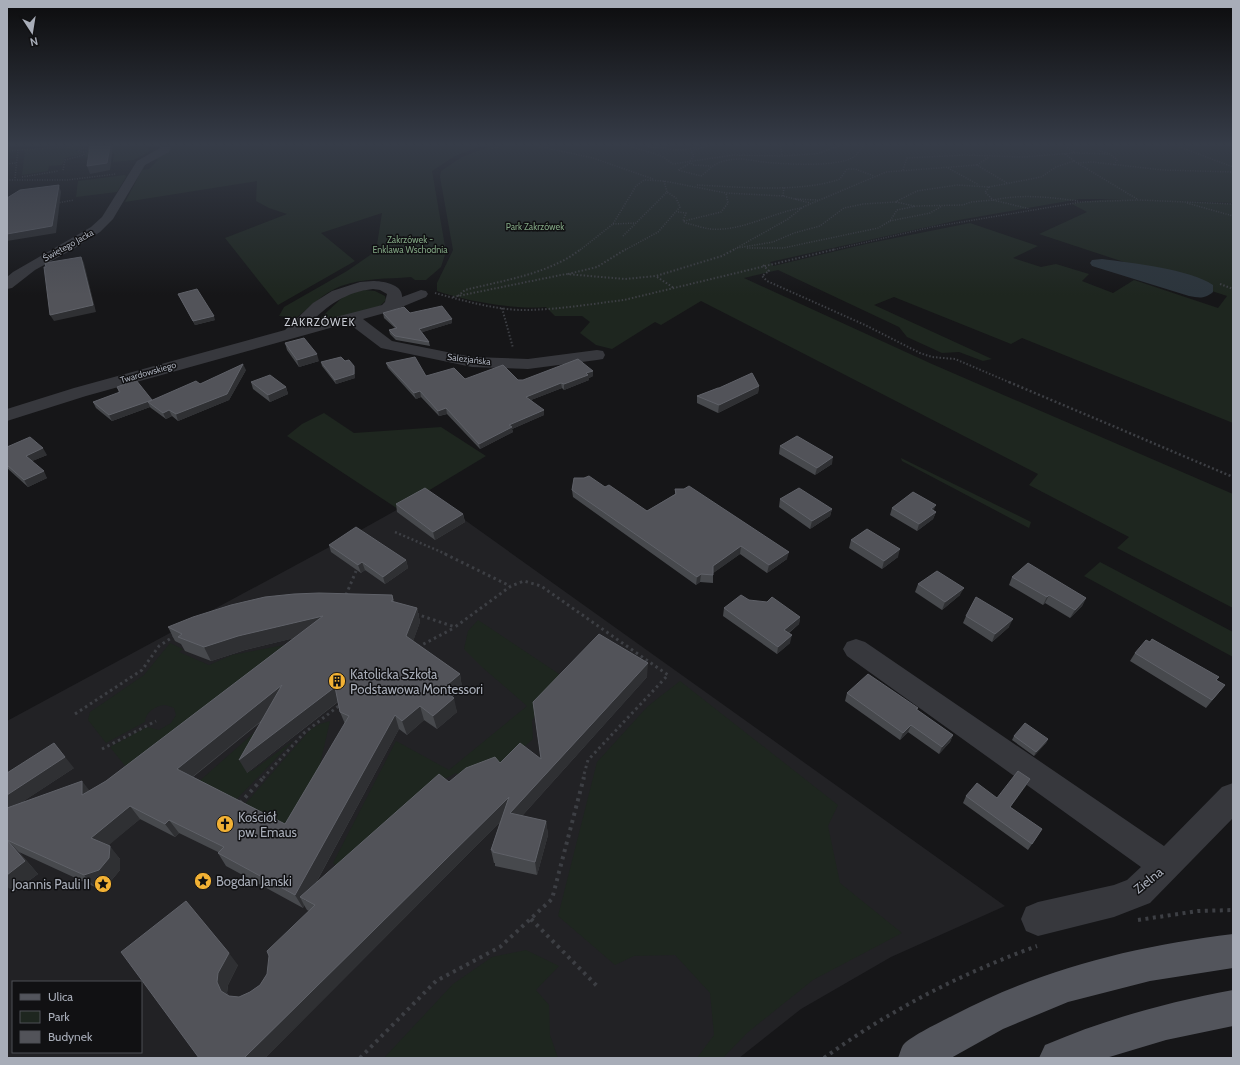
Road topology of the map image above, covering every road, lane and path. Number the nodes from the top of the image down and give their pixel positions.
1 (121, 196) edge
2 (631, 196) edge
3 (663, 196) edge
4 (675, 196) edge
5 (727, 196) edge
6 (777, 196) edge
7 (783, 196) joint
8 (829, 196) edge
9 (908, 196) edge
10 (989, 196) edge
11 (1131, 196) edge
12 (794, 199) junction
13 (74, 200) dead end
14 (819, 200) junction
15 (993, 200) junction
16 (1138, 200) junction
17 (1182, 201) junction
18 (895, 202) junction
19 (1081, 202) junction
20 (810, 203) junction
21 (51, 204) edge
22 (1233, 204) edge
23 (946, 205) junction
24 (916, 206) junction
25 (802, 208) junction
26 (1030, 209) junction
27 (678, 212) junction
28 (1233, 216) edge
29 (683, 221) junction
30 (890, 221) junction
31 (637, 223) junction
32 (613, 224) junction
33 (623, 236) dead end
34 (737, 248) junction
35 (763, 265) junction
36 (566, 274) junction
37 (656, 276) junction
38 (1220, 284) dead end
39 (7, 285) edge
40 (675, 288) junction
41 (1233, 288) edge
42 (421, 294) joint
43 (458, 296) junction
44 (451, 298) junction
45 (387, 308) junction
46 (502, 308) junction
47 (351, 318) junction
48 (291, 333) junction
49 (597, 355) dead end
50 (508, 363) junction
51 (7, 415) edge
52 (1233, 477) edge
53 (395, 532) dead end
54 (356, 571) edge
55 (510, 586) junction
56 (352, 599) edge
57 (412, 613) edge
58 (455, 628) junction
59 (183, 630) edge
60 (416, 648) edge
61 (856, 649) dead end
62 (341, 704) edge
63 (76, 714) dead end
64 (156, 721) dead end
65 (102, 749) dead end
66 (1233, 797) edge
67 (236, 808) edge
68 (1166, 866) junction
69 (1233, 910) edge
70 (531, 919) junction
71 (1132, 921) dead end
72 (1038, 932) joint
73 (1233, 951) edge
74 (597, 986) dead end
75 (1233, 1008) edge
76 (360, 1058) edge
77 (824, 1058) edge
78 (917, 1058) edge
79 (1058, 1058) edge

1 - 39 street, Świętego Jacka
2 - 32 path
3 - 31 path
4 - 27 path
5 - 29 path
6 - 7 path
7 - 12 path
8 - 14 path
9 - 18 path
10 - 15 path
11 - 16 path
12 - 14 path
12 - 20 path
13 - 21 path
14 - 20 path
15 - 19 path
15 - 23 path
15 - 26 path
16 - 17 path
16 - 19 path
17 - 22 path
17 - 28 path
18 - 24 path
18 - 34 path
19 - 26 path
20 - 25 path
23 - 24 path
23 - 30 path
24 - 30 path
25 - 29 path
25 - 34 path
26 - 35 path
27 - 29 path
27 - 36 path
30 - 34 path
31 - 32 path
31 - 33 path
32 - 43 path
34 - 37 path
35 - 40 path
35 - 52 path
36 - 37 path
36 - 43 path
37 - 40 path
38 - 41 path
40 - 46 path
42 - 44 path
42 - 45 street, Twardowskiego
43 - 44 path
44 - 46 path
45 - 47 street, Twardowskiego
45 - 48 street, Twardowskiego
46 - 50 path
47 - 48 street, Twardowskiego
47 - 50 street, Salezjańska
48 - 51 street, Twardowskiego
49 - 50 street, Salezjańska
53 - 55 path
54 - 56 path
55 - 58 path
55 - 70 path
57 - 58 path
58 - 60 path
59 - 63 path
61 - 68 street
62 - 67 path
64 - 65 path
66 - 68 street, Zielna
68 - 72 street, Zielna
69 - 71 path
70 - 74 path
70 - 76 path
72 - 77 path
73 - 78 main road
75 - 79 main road

